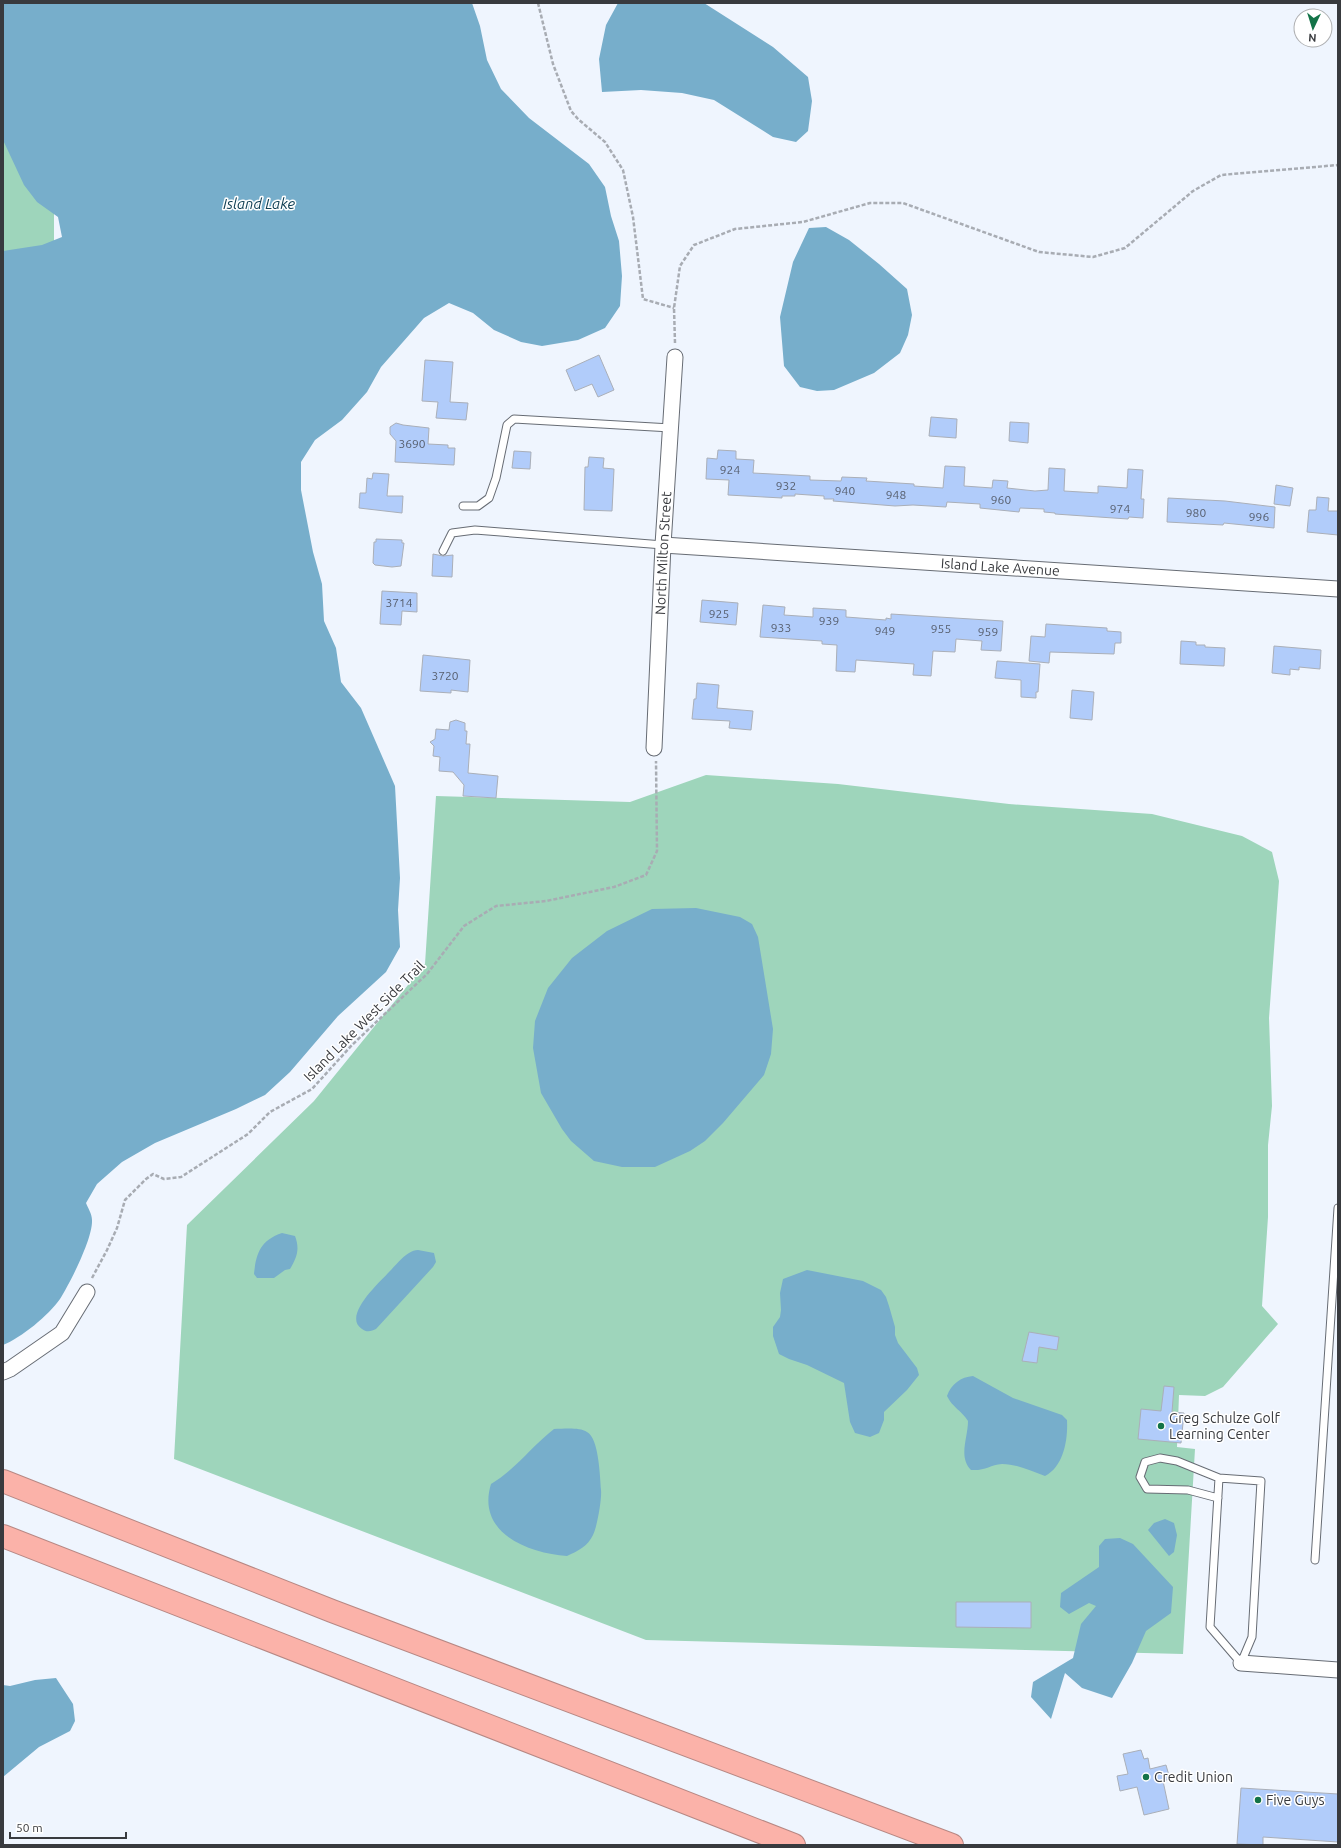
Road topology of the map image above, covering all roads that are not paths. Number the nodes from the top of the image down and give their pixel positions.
1 (675, 357) road end
2 (671, 428) junction
3 (463, 506) dead end
4 (663, 544) junction
5 (443, 551) dead end
6 (1338, 589) edge
7 (654, 748) road end
8 (1338, 1208) edge
9 (87, 1292) road end
10 (3, 1372) edge
11 (1219, 1478) junction
12 (3, 1481) edge
13 (1218, 1498) junction
14 (3, 1536) edge
15 (1315, 1560) dead end
16 (1241, 1663) junction
17 (1338, 1670) edge
18 (794, 1845) edge
19 (952, 1845) edge

1 - 2 street, North Milton Street
2 - 3 lane
2 - 4 street, North Milton Street
4 - 5 lane
4 - 6 street, Island Lake Avenue
4 - 7 street, North Milton Street
8 - 15 lane
9 - 10 street
11 - 13 lane
11 - 13 lane
11 - 16 lane
12 - 19 highway
13 - 16 lane
14 - 18 highway
16 - 17 street

